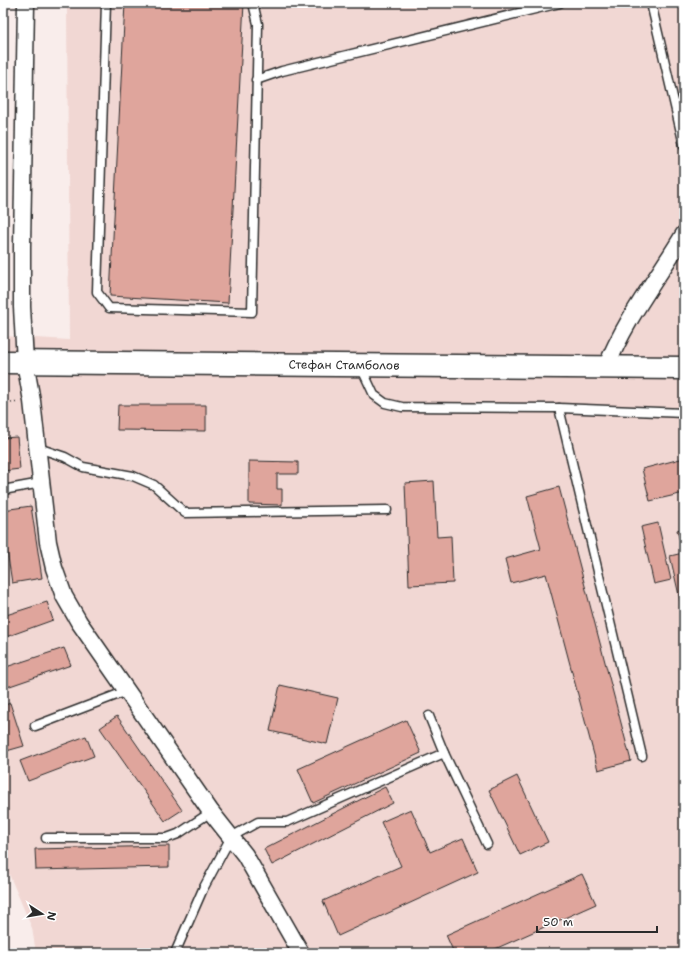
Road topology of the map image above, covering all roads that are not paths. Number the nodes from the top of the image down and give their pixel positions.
1 (26, 3) edge
2 (106, 3) edge
3 (253, 3) edge
4 (560, 3) edge
5 (651, 3) edge
6 (256, 80) junction
7 (684, 145) edge
8 (683, 237) edge
9 (3, 362) edge
10 (26, 362) junction
11 (360, 365) junction
12 (606, 368) junction
13 (684, 368) edge
14 (559, 408) junction
15 (684, 413) edge
16 (38, 448) junction
17 (41, 483) junction
18 (3, 490) edge
19 (387, 510) dead end
20 (128, 691) junction
21 (429, 716) dead end
22 (35, 726) dead end
23 (444, 753) junction
24 (642, 756) dead end
25 (211, 812) junction
26 (232, 837) junction
27 (46, 838) dead end
28 (487, 844) dead end
29 (176, 952) edge
30 (301, 953) edge

1 - 10 street
2 - 6 lane
3 - 6 lane
4 - 6 lane
5 - 7 lane
8 - 12 street
9 - 10 street, Стефан Стамболов
10 - 11 street, Стефан Стамболов
10 - 16 street
11 - 12 street, Стефан Стамболов
11 - 14 lane
12 - 13 street, Стефан Стамболов
14 - 15 lane
14 - 24 lane
16 - 17 street
16 - 19 lane
17 - 18 lane
17 - 20 street
20 - 22 lane
20 - 25 street
21 - 23 lane
23 - 26 lane
23 - 28 lane
25 - 26 street
25 - 27 lane
26 - 29 lane
26 - 30 street

